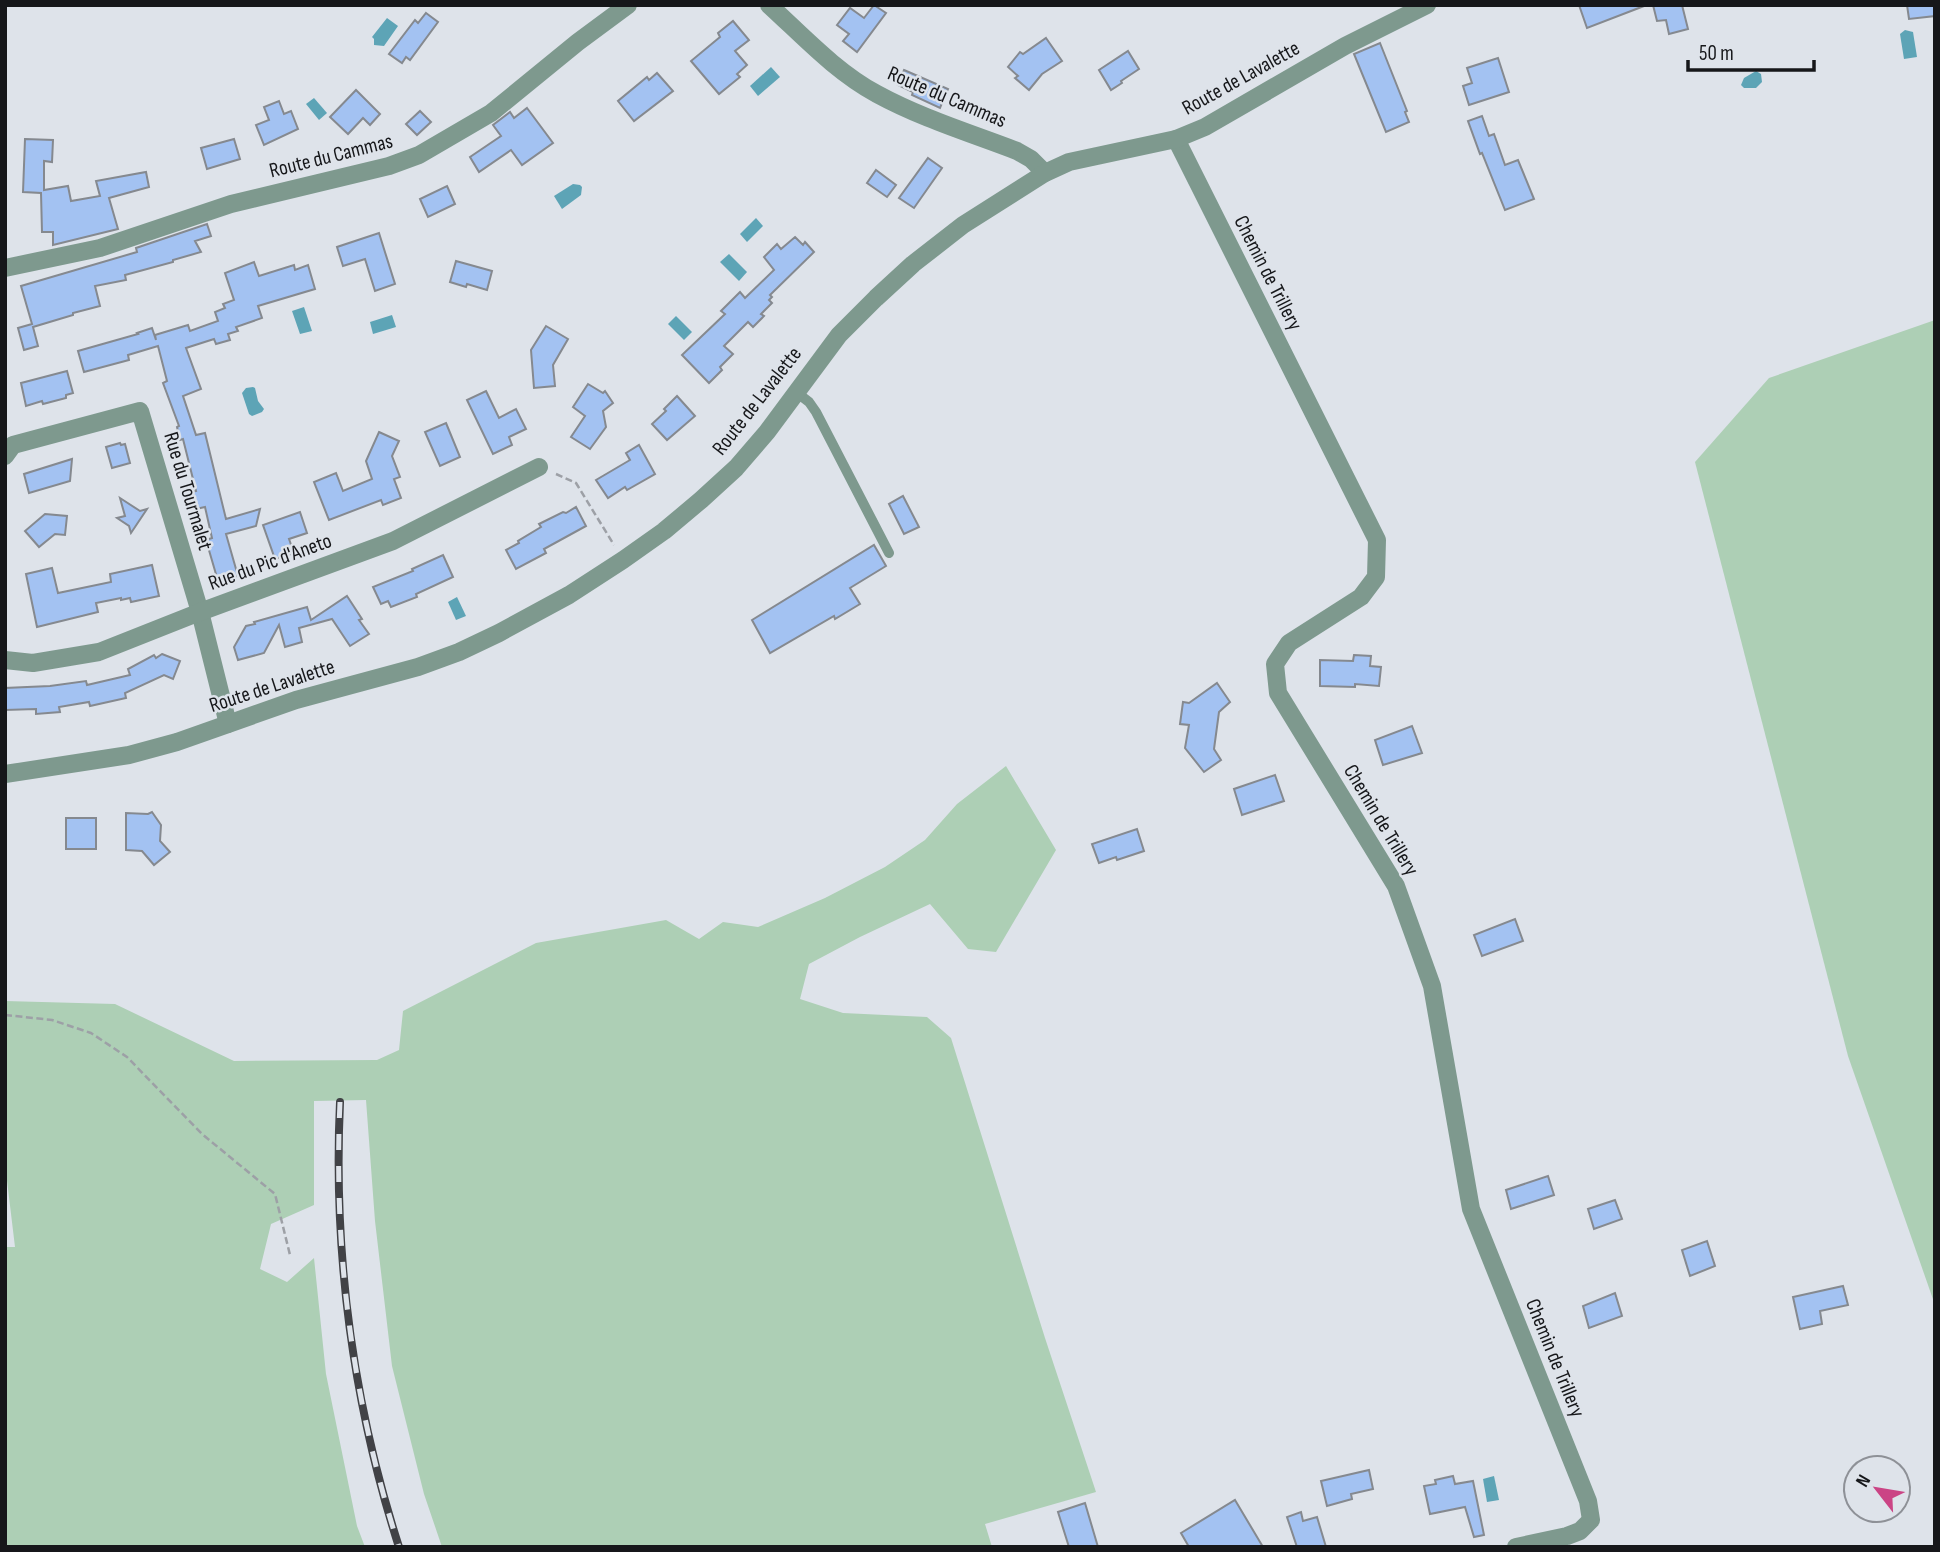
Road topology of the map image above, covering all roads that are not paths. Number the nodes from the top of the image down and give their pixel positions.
1 (628, 5) edge
2 (769, 5) edge
3 (1427, 5) edge
4 (1176, 139) junction
5 (1045, 173) junction
6 (5, 268) edge
7 (796, 392) junction
8 (5, 456) edge
9 (539, 467) road end
10 (889, 553) dead end
11 (200, 612) junction
12 (5, 660) edge
13 (228, 724) junction
14 (5, 774) edge
15 (1516, 1547) edge

1 - 6 street, Route du Cammas
2 - 5 street, Route du Cammas
3 - 4 street, Route de Lavalette
4 - 5 street, Route de Lavalette
4 - 15 street, Chemin de Trillery
5 - 7 street, Route de Lavalette
7 - 10 lane
7 - 13 street, Route de Lavalette
8 - 11 street, Rue du Tourmalet
9 - 11 street, Rue du Pic d'Aneto
11 - 12 street, Rue du Pic d'Aneto
11 - 13 street, Rue du Tourmalet
13 - 14 street, Route de Lavalette

